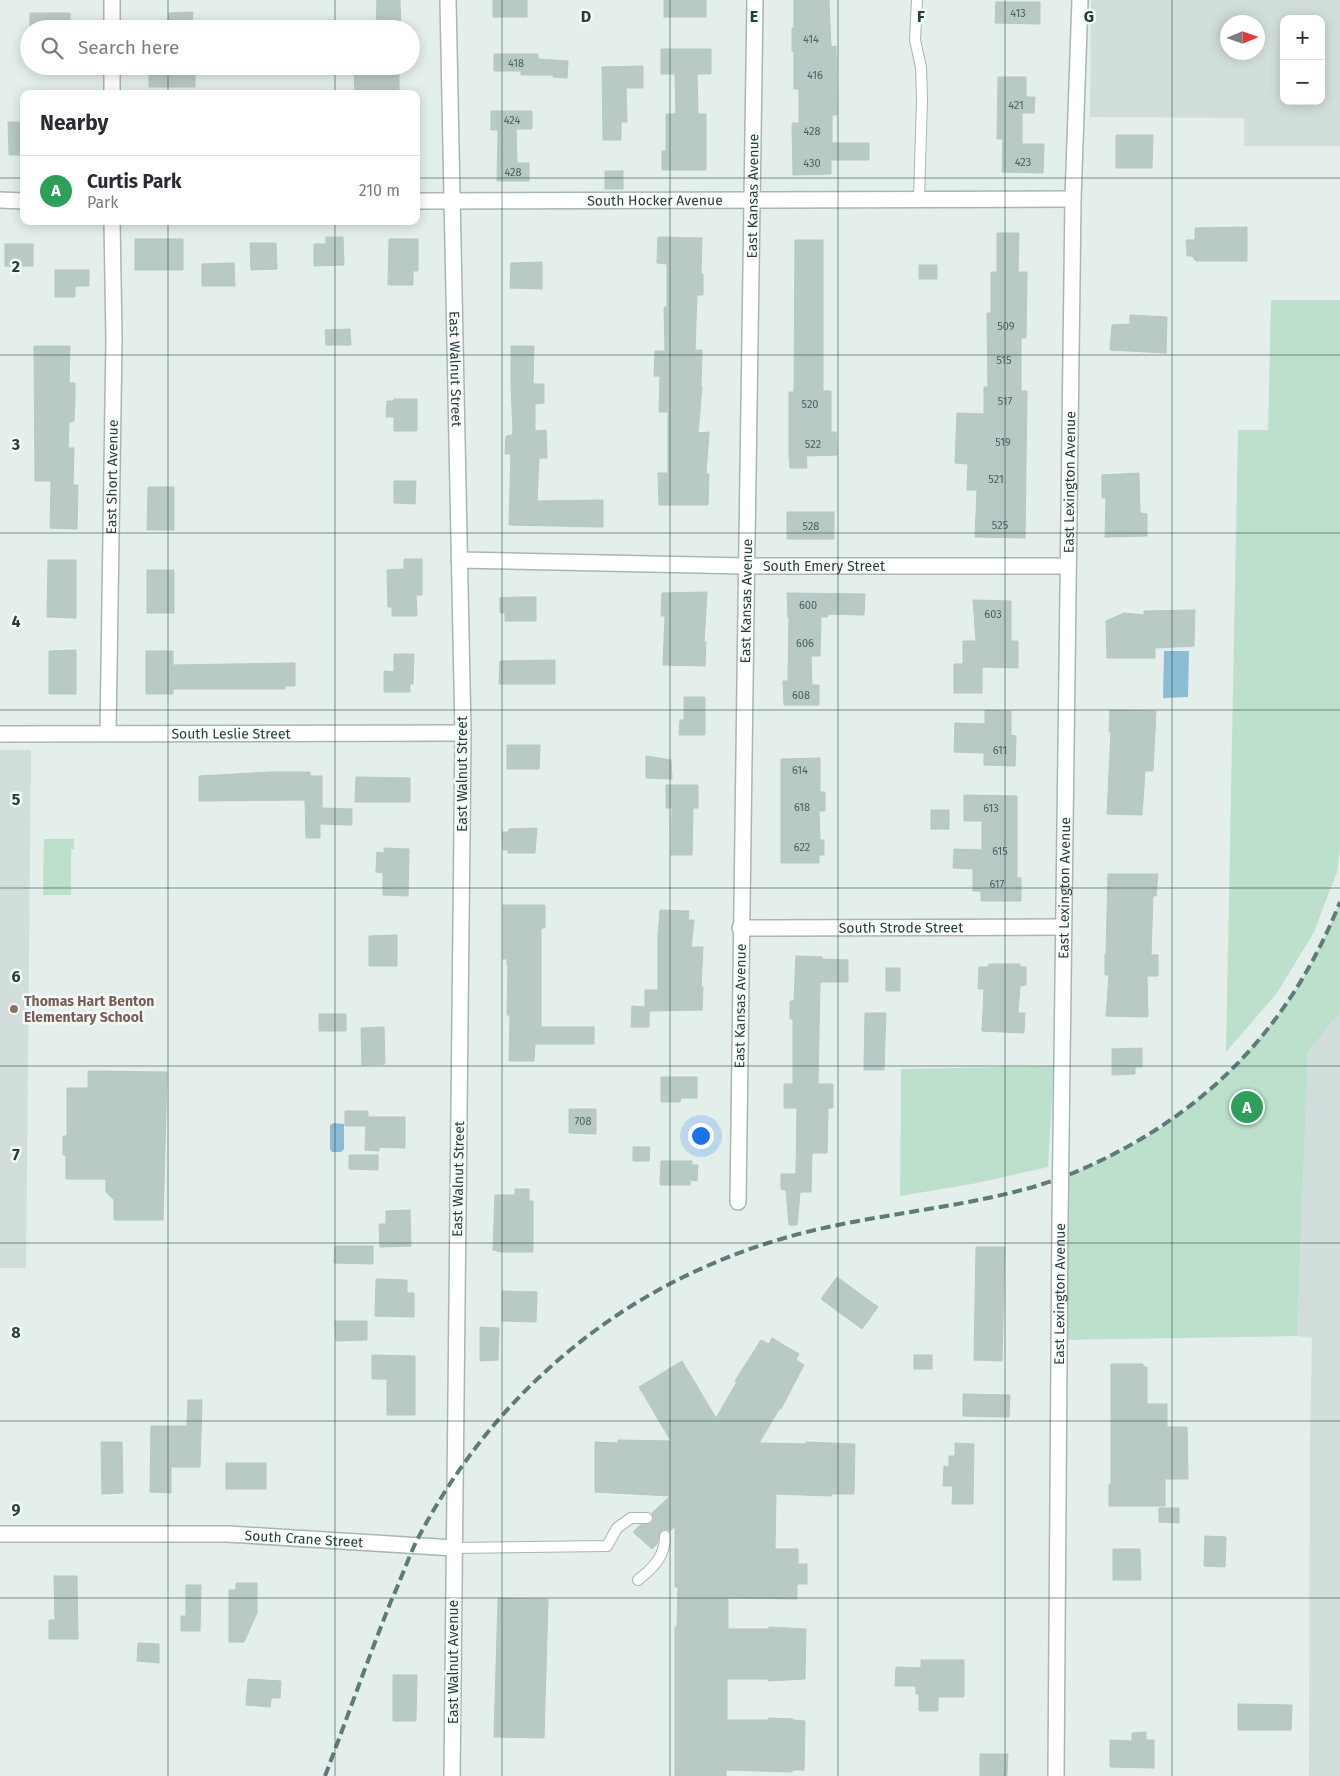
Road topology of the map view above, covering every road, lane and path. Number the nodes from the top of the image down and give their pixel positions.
1 (112, 0) edge
2 (448, 0) edge
3 (755, 0) edge
4 (917, 0) edge
5 (1080, 0) edge
6 (112, 20) edge
7 (112, 75) edge
8 (112, 90) edge
9 (919, 199) junction
10 (1073, 199) junction
11 (0, 200) edge
12 (20, 200) edge
13 (753, 200) junction
14 (420, 201) edge
15 (451, 201) junction
16 (112, 225) edge
17 (459, 560) junction
18 (746, 566) junction
19 (1068, 566) junction
20 (108, 733) junction
21 (463, 733) junction
22 (0, 734) edge
23 (1063, 927) junction
24 (740, 928) junction
25 (738, 1202) dead end
26 (647, 1518) dead end
27 (0, 1534) edge
28 (664, 1536) dead end
29 (454, 1548) junction
30 (638, 1580) dead end
31 (452, 1776) edge
32 (1056, 1776) edge

1 - 6 street
2 - 15 street, East Walnut Street
3 - 13 street, East Kansas Avenue
4 - 9 lane
5 - 10 street, East Lexington Avenue
7 - 8 street
9 - 10 street, South Hocker Avenue
9 - 13 street, South Hocker Avenue
10 - 19 street, East Lexington Avenue
11 - 12 street
13 - 15 street, South Hocker Avenue
13 - 18 street, East Kansas Avenue
14 - 15 street, South Hocker Avenue
15 - 17 street, East Walnut Street
16 - 20 street, East Short Avenue
17 - 18 street, South Emery Street
17 - 21 street, East Walnut Street
18 - 19 street, South Emery Street
18 - 24 street, East Kansas Avenue
19 - 23 street, East Lexington Avenue
20 - 21 street, South Leslie Street
20 - 22 street, South Leslie Street
21 - 29 street, East Walnut Street
23 - 24 street, South Strode Street
23 - 32 street, East Lexington Avenue, bridge
24 - 25 street, East Kansas Avenue
26 - 29 lane, South Crane Street
27 - 29 street, South Crane Street
28 - 30 lane
29 - 31 street, East Walnut Avenue

